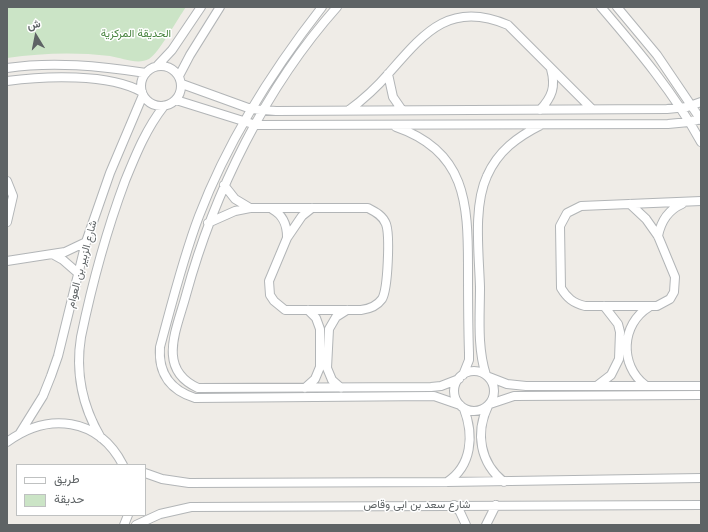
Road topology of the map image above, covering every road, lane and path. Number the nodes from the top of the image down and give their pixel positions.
1 (201, 7) edge
2 (220, 7) edge
3 (322, 7) edge
4 (337, 7) edge
5 (601, 7) edge
6 (617, 7) edge
7 (157, 66) junction
8 (7, 68) edge
9 (551, 69) junction
10 (146, 73) junction
11 (388, 74) junction
12 (181, 80) junction
13 (7, 81) edge
14 (143, 93) junction
15 (176, 100) junction
16 (701, 102) edge
17 (164, 106) junction
18 (692, 106) junction
19 (681, 108) junction
20 (251, 109) junction
21 (592, 109) junction
22 (349, 110) junction
23 (402, 110) junction
24 (501, 110) junction
25 (540, 110) junction
26 (264, 111) junction
27 (701, 119) edge
28 (244, 122) junction
29 (689, 122) junction
30 (501, 124) junction
31 (542, 124) junction
32 (256, 125) junction
33 (390, 125) junction
34 (701, 142) edge
35 (7, 181) edge
36 (224, 185) junction
37 (701, 201) edge
38 (686, 202) junction
39 (630, 204) junction
40 (250, 208) junction
41 (271, 208) junction
42 (312, 208) junction
43 (7, 222) edge
44 (208, 222) junction
45 (658, 236) junction
46 (287, 238) junction
47 (86, 242) junction
48 (54, 255) junction
49 (7, 261) edge
50 (79, 274) junction
51 (604, 306) junction
52 (649, 306) junction
53 (308, 310) junction
54 (347, 310) junction
55 (624, 345) junction
56 (324, 349) junction
57 (488, 376) junction
58 (461, 377) junction
59 (645, 385) junction
60 (597, 386) junction
61 (701, 386) edge
62 (253, 388) junction
63 (305, 388) junction
64 (341, 388) junction
65 (701, 395) edge
66 (253, 397) junction
67 (489, 405) junction
68 (462, 407) junction
69 (20, 432) junction
70 (101, 438) junction
71 (7, 442) edge
72 (123, 464) edge
73 (146, 473) edge
74 (701, 478) edge
75 (447, 482) junction
76 (504, 482) junction
77 (454, 505) junction
78 (496, 505) junction
79 (701, 505) edge
80 (136, 525) edge
81 (466, 525) edge
82 (486, 525) edge

1 - 7 street
2 - 12 street
3 - 20 street
4 - 26 street
5 - 19 street
6 - 18 street
7 - 10 street
7 - 12 street
8 - 10 street
9 - 11 street
9 - 21 street
9 - 25 street
10 - 14 street
11 - 22 street
11 - 23 street
12 - 15 street
12 - 20 street
13 - 14 street
14 - 17 street
14 - 47 street, شارع الزبير بن العوام
15 - 17 street
15 - 28 street
16 - 18 street
17 - 70 street, شارع الزبير بن العوام
18 - 19 street
18 - 27 street
19 - 21 street
19 - 29 street
20 - 26 street
20 - 28 street
21 - 25 street
22 - 23 street
22 - 26 street
23 - 24 street
24 - 25 street
24 - 30 street
26 - 32 street
27 - 29 street
28 - 32 street
28 - 66 street
29 - 31 street
29 - 34 street
30 - 31 street
30 - 33 street
31 - 57 street
32 - 33 street
32 - 36 street
33 - 58 street
35 - 43 street
36 - 40 street
36 - 44 street
37 - 38 street
38 - 39 street
38 - 45 street
39 - 45 street
39 - 51 street
40 - 41 street
40 - 44 street
41 - 42 street
41 - 46 street
42 - 46 street
42 - 54 street
44 - 62 street
45 - 52 street
46 - 53 street
47 - 48 street
47 - 50 street, شارع الزبير بن العوام
48 - 49 street
48 - 50 street
50 - 69 street, شارع الزبير بن العوام
51 - 52 street
51 - 55 street
52 - 55 street
53 - 54 street
53 - 56 street
54 - 56 street
55 - 59 street
55 - 60 street
56 - 63 street
56 - 64 street
57 - 58 street
57 - 60 street
57 - 67 street
58 - 64 street
58 - 68 street
59 - 60 street
59 - 61 street
62 - 63 street
62 - 66 street
63 - 64 street
65 - 67 street
66 - 68 street
67 - 68 street
67 - 76 street
68 - 75 street
69 - 70 street
69 - 71 street
70 - 72 street
73 - 75 street, شارع سعد بن ابى وقاص
74 - 76 street, شارع سعد بن ابى وقاص
75 - 76 street, شارع سعد بن ابى وقاص
77 - 78 street, شارع سعد بن ابى وقاص
77 - 80 street, شارع سعد بن ابى وقاص
77 - 81 street
78 - 79 street, شارع سعد بن ابى وقاص
78 - 82 street

